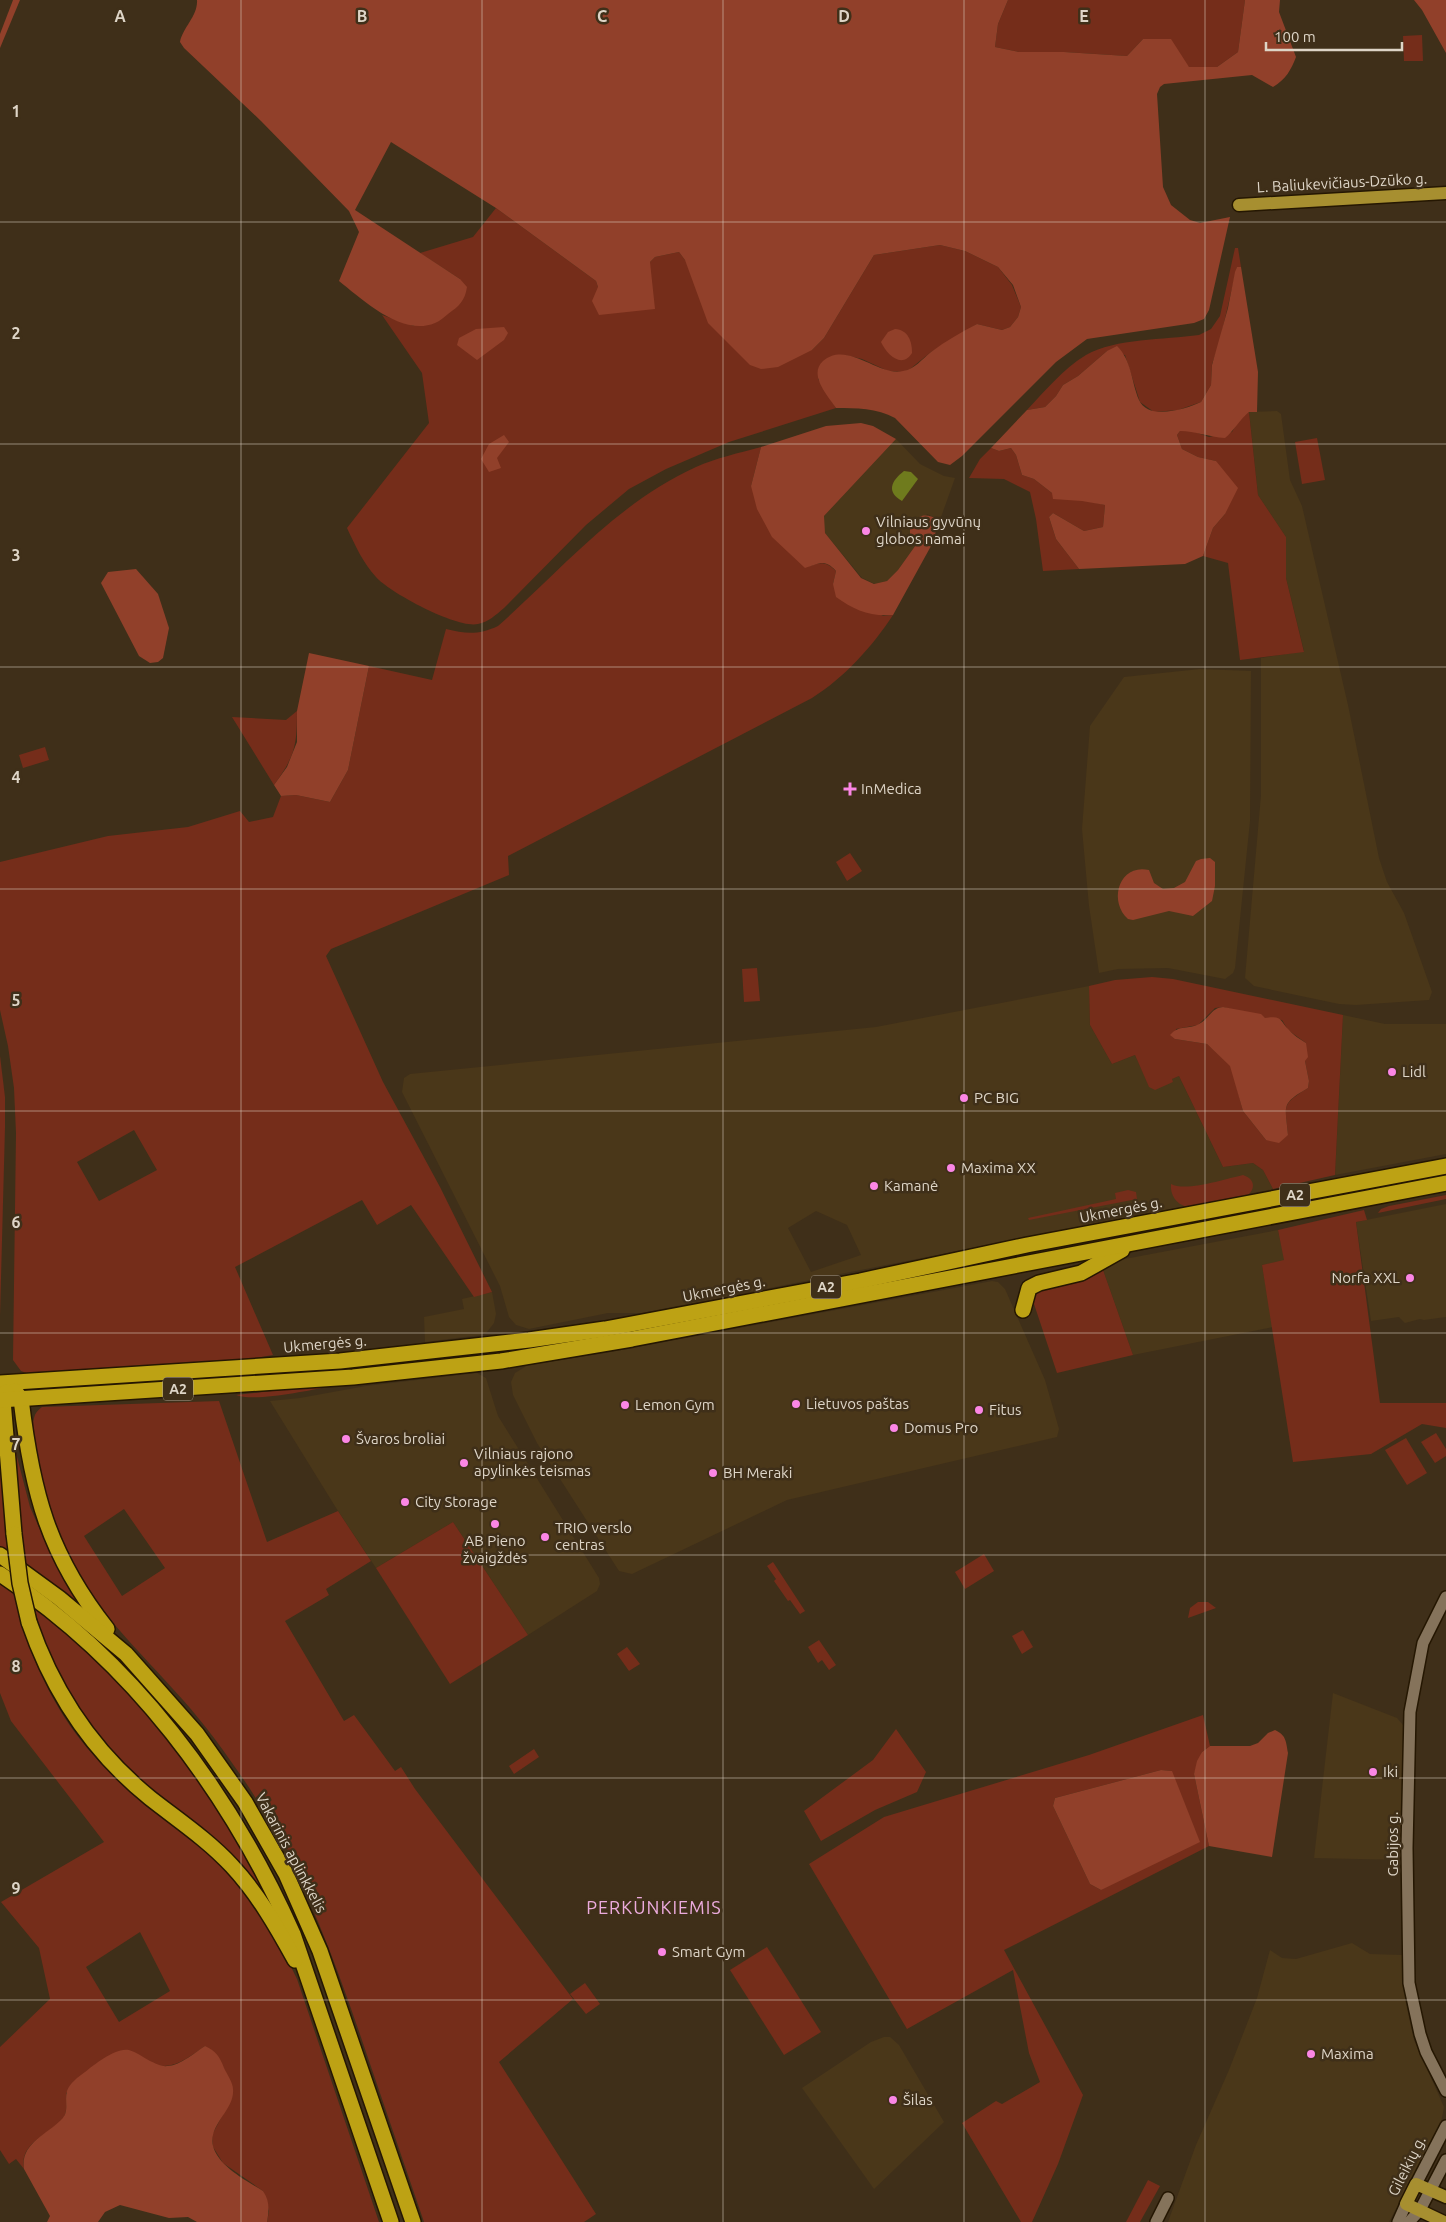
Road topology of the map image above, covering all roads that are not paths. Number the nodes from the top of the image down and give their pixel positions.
1 (1446, 193) edge
2 (1239, 205) dead end
3 (1446, 1166) edge
4 (1446, 1183) edge
5 (1136, 1242) junction
6 (999, 1251) junction
7 (1009, 1268) junction
8 (1023, 1310) dead end
9 (502, 1343) junction
10 (502, 1361) junction
11 (4, 1382) edge
12 (20, 1398) junction
13 (2, 1400) edge
14 (0, 1555) edge
15 (0, 1574) edge
16 (1446, 1596) edge
17 (126, 1654) junction
18 (309, 1983) junction
19 (1446, 2091) edge
20 (1446, 2126) edge
21 (1446, 2160) edge
22 (1416, 2184) junction
23 (1430, 2190) junction
24 (1446, 2197) edge
25 (1406, 2204) junction
26 (1420, 2210) junction
27 (391, 2222) edge
28 (413, 2222) edge
29 (1156, 2222) edge
30 (1163, 2222) edge
31 (1398, 2222) edge
32 (1410, 2222) edge
33 (1444, 2222) edge

1 - 2 main road, L. Baliukevičiaus-Dzūko g.
3 - 6 highway, Ukmergės g. / A2
4 - 5 highway, A2
5 - 7 highway, A2
5 - 8 highway
6 - 7 highway
6 - 9 highway, Ukmergės g. / A2
7 - 10 highway, A2
9 - 10 highway
9 - 11 highway, Ukmergės g. / A2
10 - 12 highway, A2
11 - 12 highway
11 - 13 highway
12 - 13 highway, A2
12 - 17 highway
13 - 18 highway, bridge
14 - 17 highway, Vakarinis aplinkkelis
15 - 18 highway
16 - 19 street, Gabijos g.
17 - 28 highway, Vakarinis aplinkkelis
18 - 27 highway
20 - 22 street, Gileikių g.
21 - 23 street, Gileikių g.
22 - 23 main road
22 - 25 main road, Gileikių g.
23 - 24 main road
23 - 26 street, Gileikių g.
25 - 26 main road
25 - 31 street, Gileikių g.
26 - 32 street, Gileikių g.
26 - 33 main road
29 - 30 street

